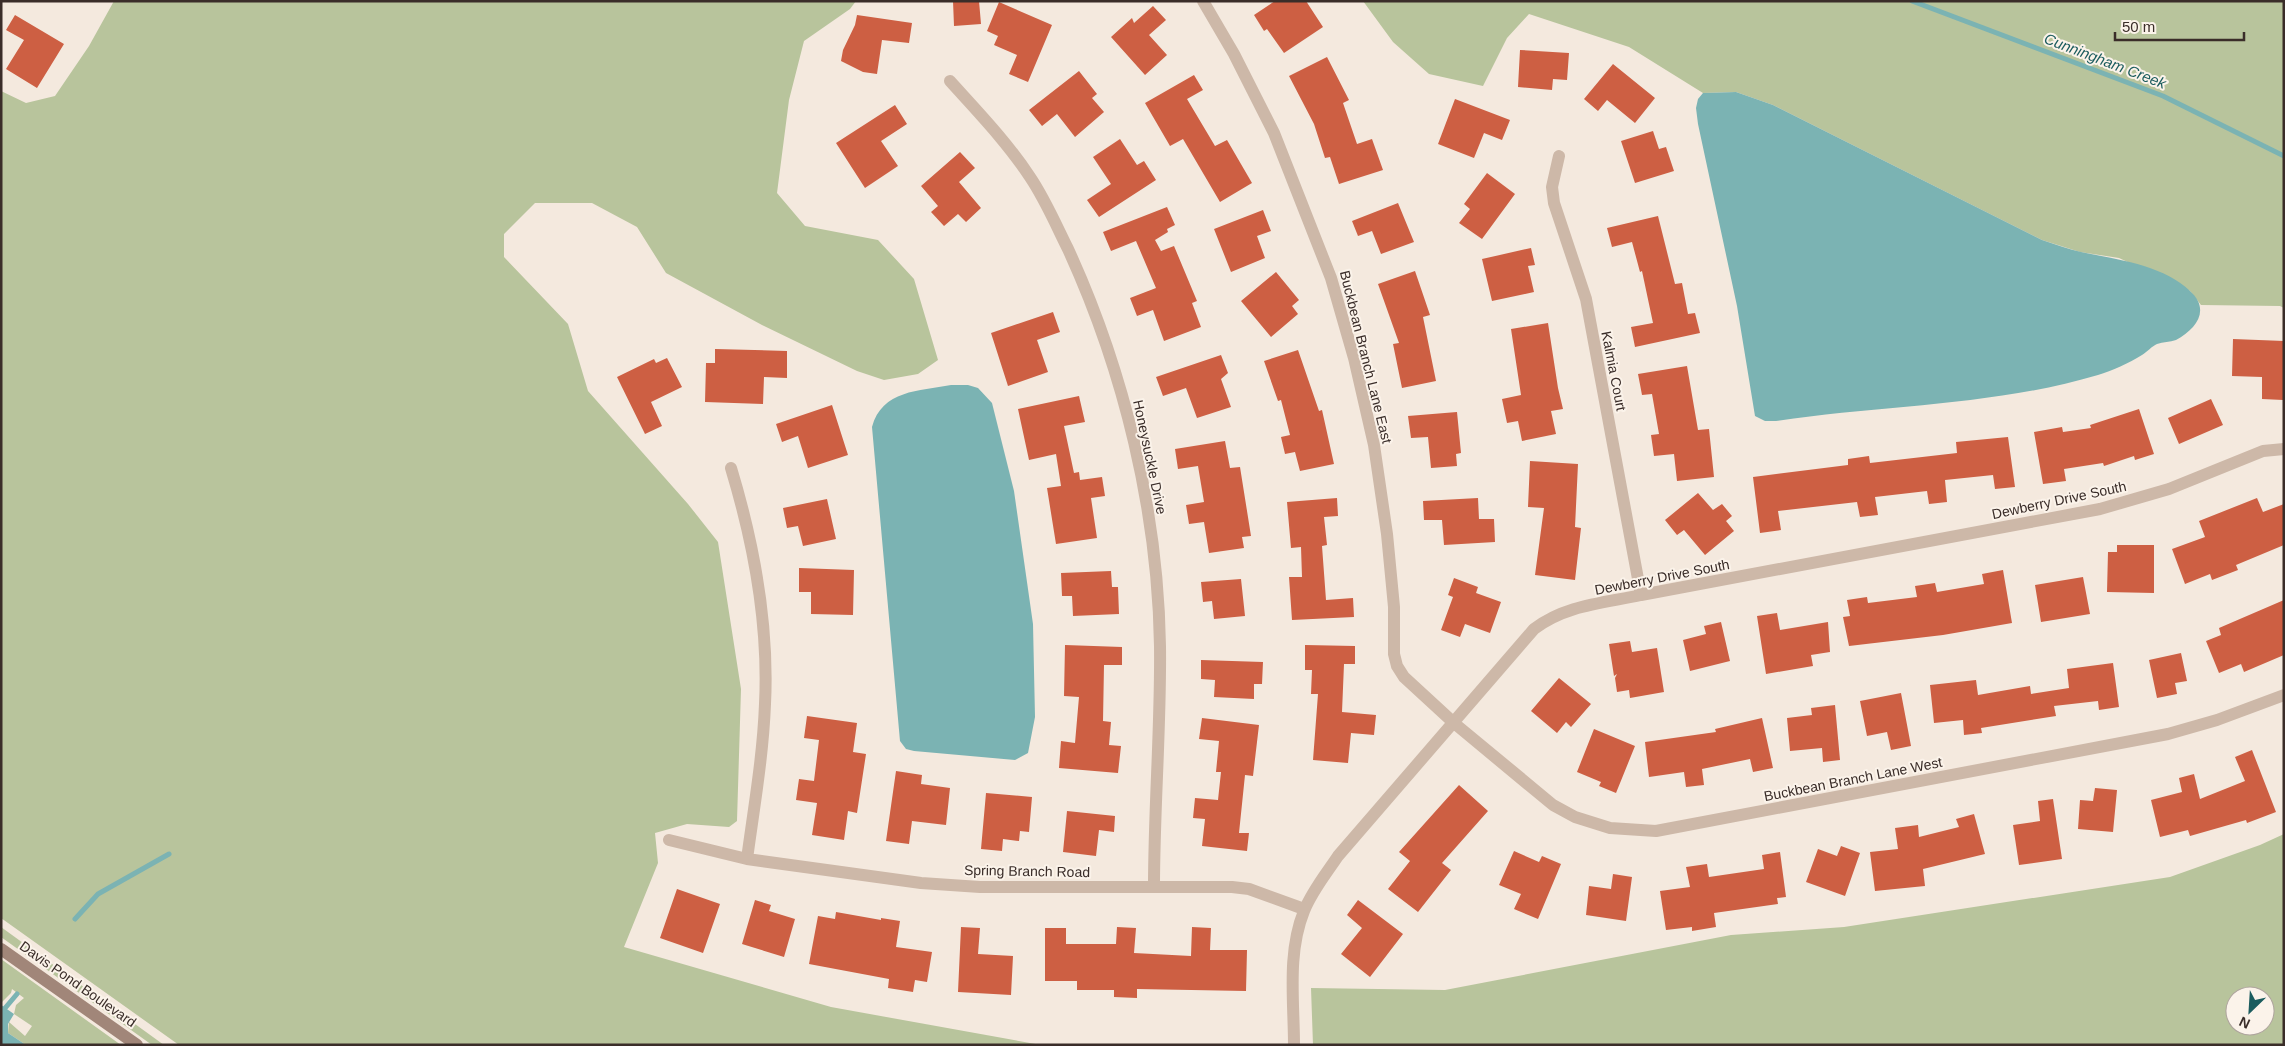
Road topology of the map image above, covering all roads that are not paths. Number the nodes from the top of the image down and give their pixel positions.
1 (1203, 1) edge
2 (950, 81) dead end
3 (1559, 156) dead end
4 (2284, 449) edge
5 (730, 468) dead end
6 (1641, 595) junction
7 (2284, 695) edge
8 (1454, 723) junction
9 (669, 840) dead end
10 (748, 858) junction
11 (1154, 887) junction
12 (1304, 909) junction
13 (1, 949) edge
14 (137, 1045) edge
15 (1294, 1045) edge

1 - 8 street, Buckbean Branch Lane East
2 - 11 street, Honeysuckle Drive
3 - 6 street, Kalmia Court
4 - 6 street, Dewberry Drive South
5 - 10 street
6 - 8 street, Dewberry Drive South
7 - 8 street, Buckbean Branch Lane West
8 - 12 street, Dewberry Drive South
9 - 10 street, Spring Branch Road
10 - 11 street, Spring Branch Road
11 - 12 street, Spring Branch Road
12 - 15 street, Dewberry Drive South
13 - 14 street, Davis Pond Boulevard

